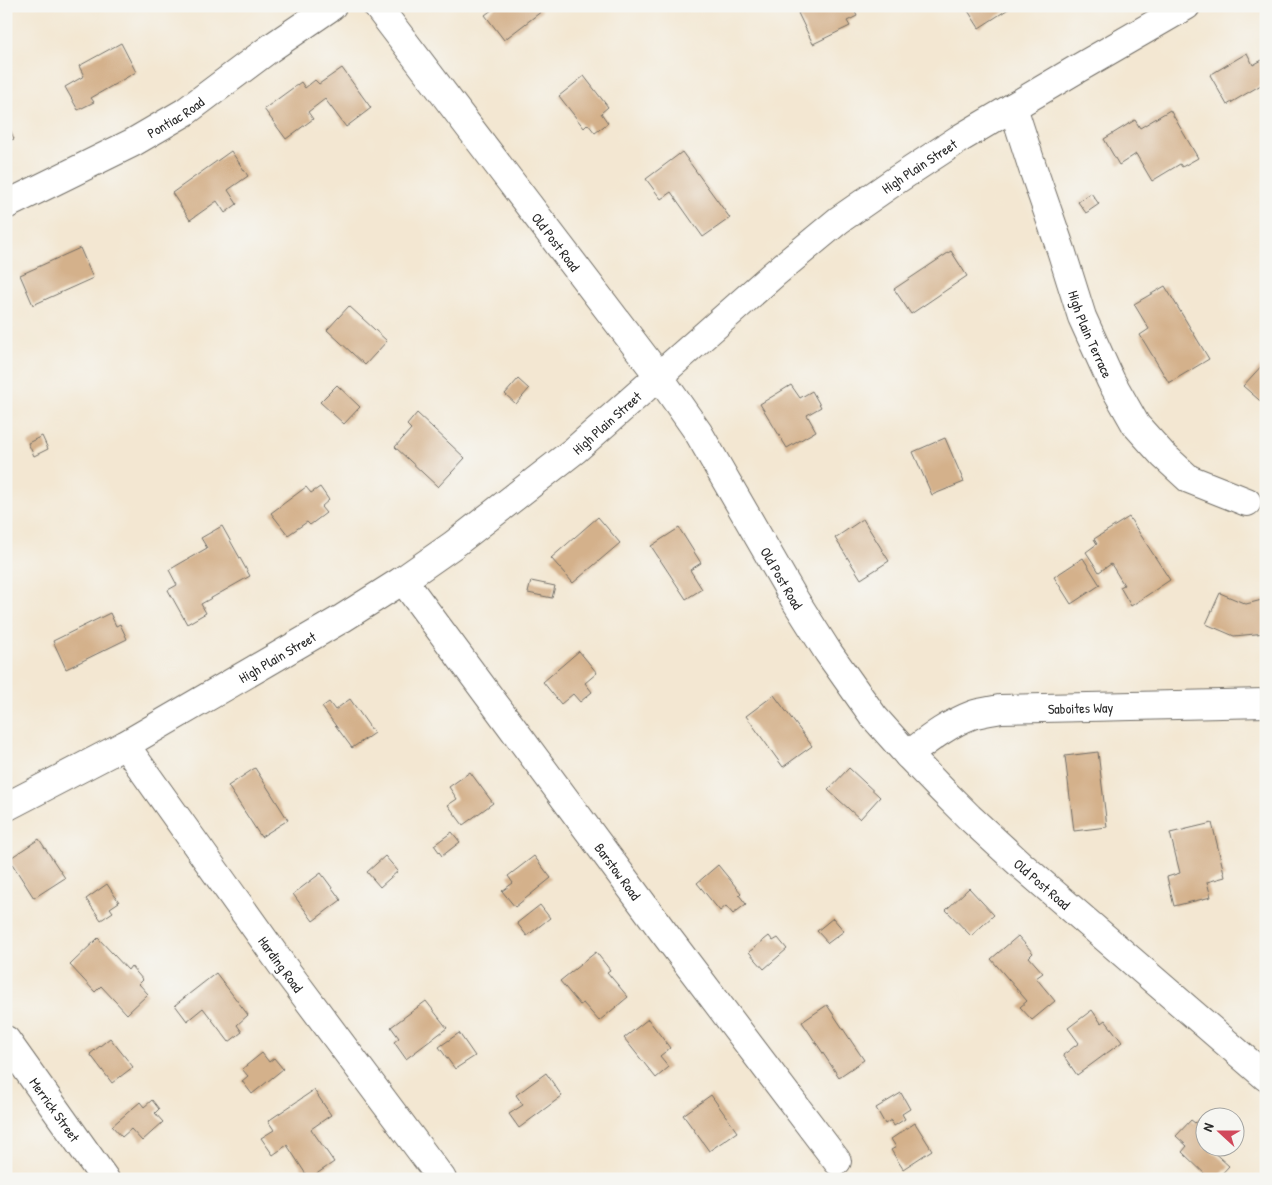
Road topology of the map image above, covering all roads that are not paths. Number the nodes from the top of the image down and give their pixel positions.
1 (332, 6) edge
2 (377, 6) edge
3 (1186, 6) edge
4 (1013, 107) junction
5 (6, 205) edge
6 (658, 375) junction
7 (1246, 502) dead end
8 (403, 580) junction
9 (1266, 702) edge
10 (125, 745) junction
11 (908, 755) junction
12 (6, 807) edge
13 (6, 1040) edge
14 (1266, 1077) edge
15 (837, 1161) dead end
16 (105, 1179) edge
17 (442, 1179) edge

1 - 5 street, Pontiac Road
2 - 6 street, Old Post Road
3 - 4 street, High Plain Street
4 - 6 street, High Plain Street
4 - 7 street, High Plain Terrace
6 - 8 street, High Plain Street
6 - 11 street, Old Post Road
8 - 10 street, High Plain Street
8 - 15 street, Barstow Road
9 - 11 street, Saboites Way
10 - 12 street, High Plain Street
10 - 17 street, Harding Road
11 - 14 street, Old Post Road
13 - 16 street, Merrick Street

